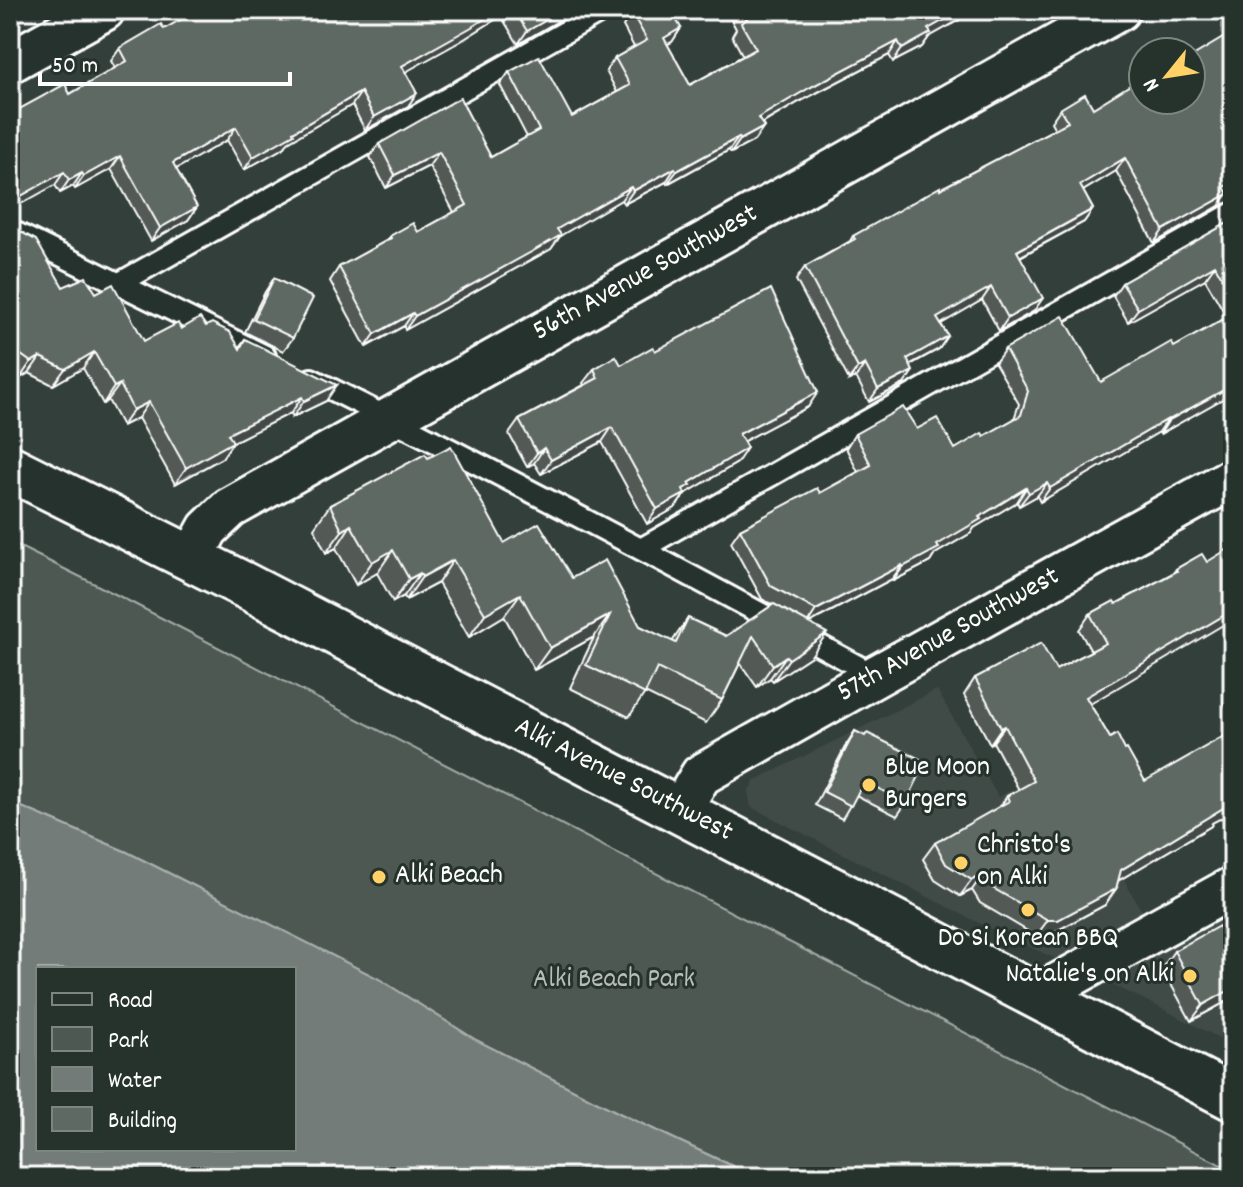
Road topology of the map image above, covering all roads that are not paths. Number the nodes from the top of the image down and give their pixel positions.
1 (104, 10) edge
2 (604, 10) edge
3 (1119, 10) edge
4 (10, 62) edge
5 (1233, 213) edge
6 (10, 230) edge
7 (118, 284) junction
8 (389, 418) junction
9 (10, 468) edge
10 (1233, 478) edge
11 (641, 549) junction
12 (192, 558) junction
13 (876, 676) junction
14 (680, 810) junction
15 (1233, 887) edge
16 (1036, 996) junction
17 (1233, 1098) edge

1 - 4 street
2 - 7 lane
3 - 8 street, 56th Avenue Southwest
5 - 11 lane
6 - 7 lane
7 - 8 lane
8 - 11 lane
8 - 12 street, 56th Avenue Southwest
9 - 12 main road, Alki Avenue Southwest
10 - 13 street, 57th Avenue Southwest
11 - 13 lane
12 - 14 main road, Alki Avenue Southwest
13 - 14 street, 57th Avenue Southwest
14 - 16 main road, Alki Avenue Southwest
15 - 16 street
16 - 17 main road, Alki Avenue Southwest

